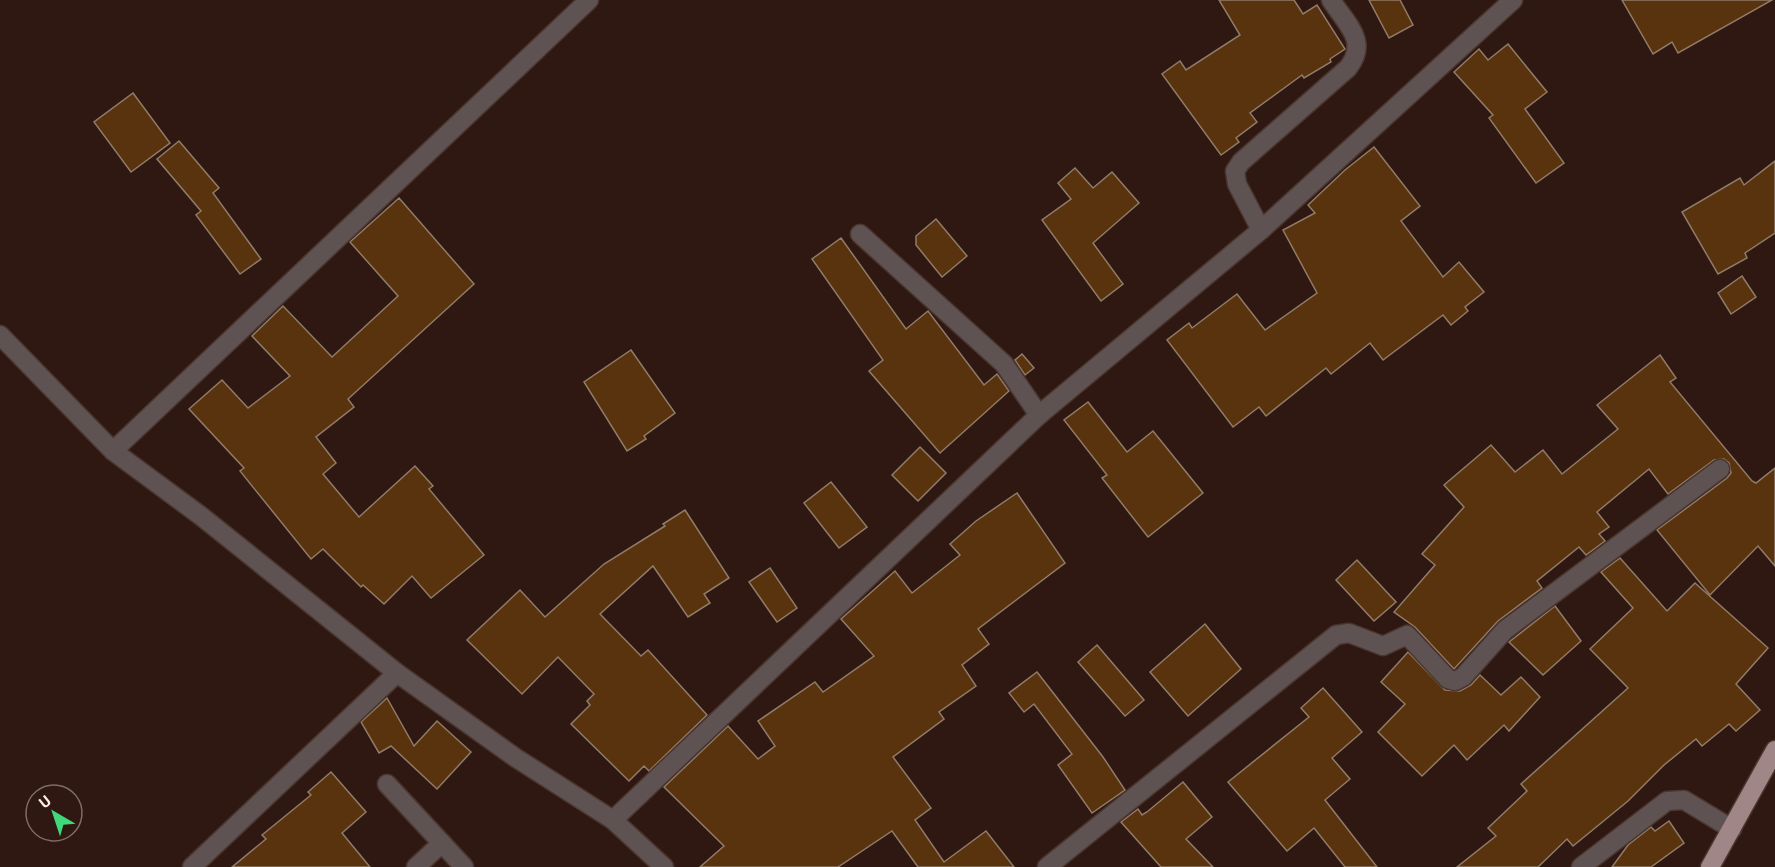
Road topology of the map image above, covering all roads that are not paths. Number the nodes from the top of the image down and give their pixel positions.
1 (589, 0) edge
2 (1330, 0) edge
3 (1513, 0) edge
4 (1261, 230) junction
5 (860, 234) dead end
6 (0, 335) edge
7 (1039, 414) junction
8 (113, 451) junction
9 (1720, 469) dead end
10 (397, 673) junction
11 (1775, 750) edge
12 (387, 784) dead end
13 (613, 820) junction
14 (1732, 830) junction
15 (442, 843) junction
16 (192, 867) edge
17 (416, 867) edge
18 (464, 867) edge
19 (664, 867) edge
20 (1047, 867) edge
21 (1581, 867) edge
22 (1710, 867) edge

1 - 8 street
2 - 4 street
3 - 4 street
4 - 7 street
5 - 7 street
6 - 8 street
7 - 13 street
8 - 10 street
9 - 20 street
10 - 13 street
10 - 16 street
11 - 14 main road
12 - 15 street
13 - 19 street
14 - 21 street
14 - 22 main road
15 - 17 street
15 - 18 street

